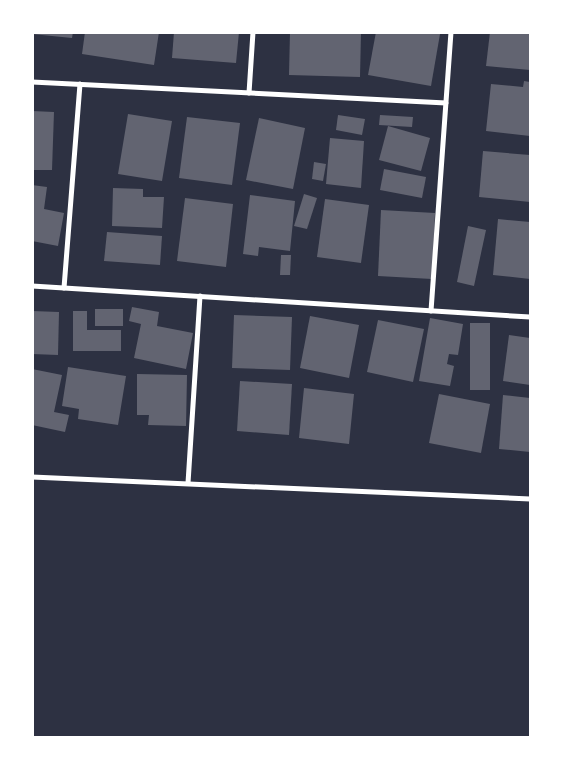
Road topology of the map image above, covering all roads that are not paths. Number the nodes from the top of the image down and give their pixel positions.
1 (253, 32) edge
2 (451, 32) edge
3 (32, 82) edge
4 (80, 84) junction
5 (249, 93) junction
6 (446, 103) junction
7 (32, 286) edge
8 (64, 288) junction
9 (200, 296) junction
10 (431, 311) junction
11 (530, 317) edge
12 (32, 477) edge
13 (188, 484) junction
14 (530, 498) edge

1 - 5 street
2 - 6 street
3 - 4 street
4 - 5 street
4 - 8 street
5 - 6 street
6 - 10 street
7 - 8 street
8 - 9 street
9 - 10 street
9 - 13 street
10 - 11 street
12 - 13 street
13 - 14 street

